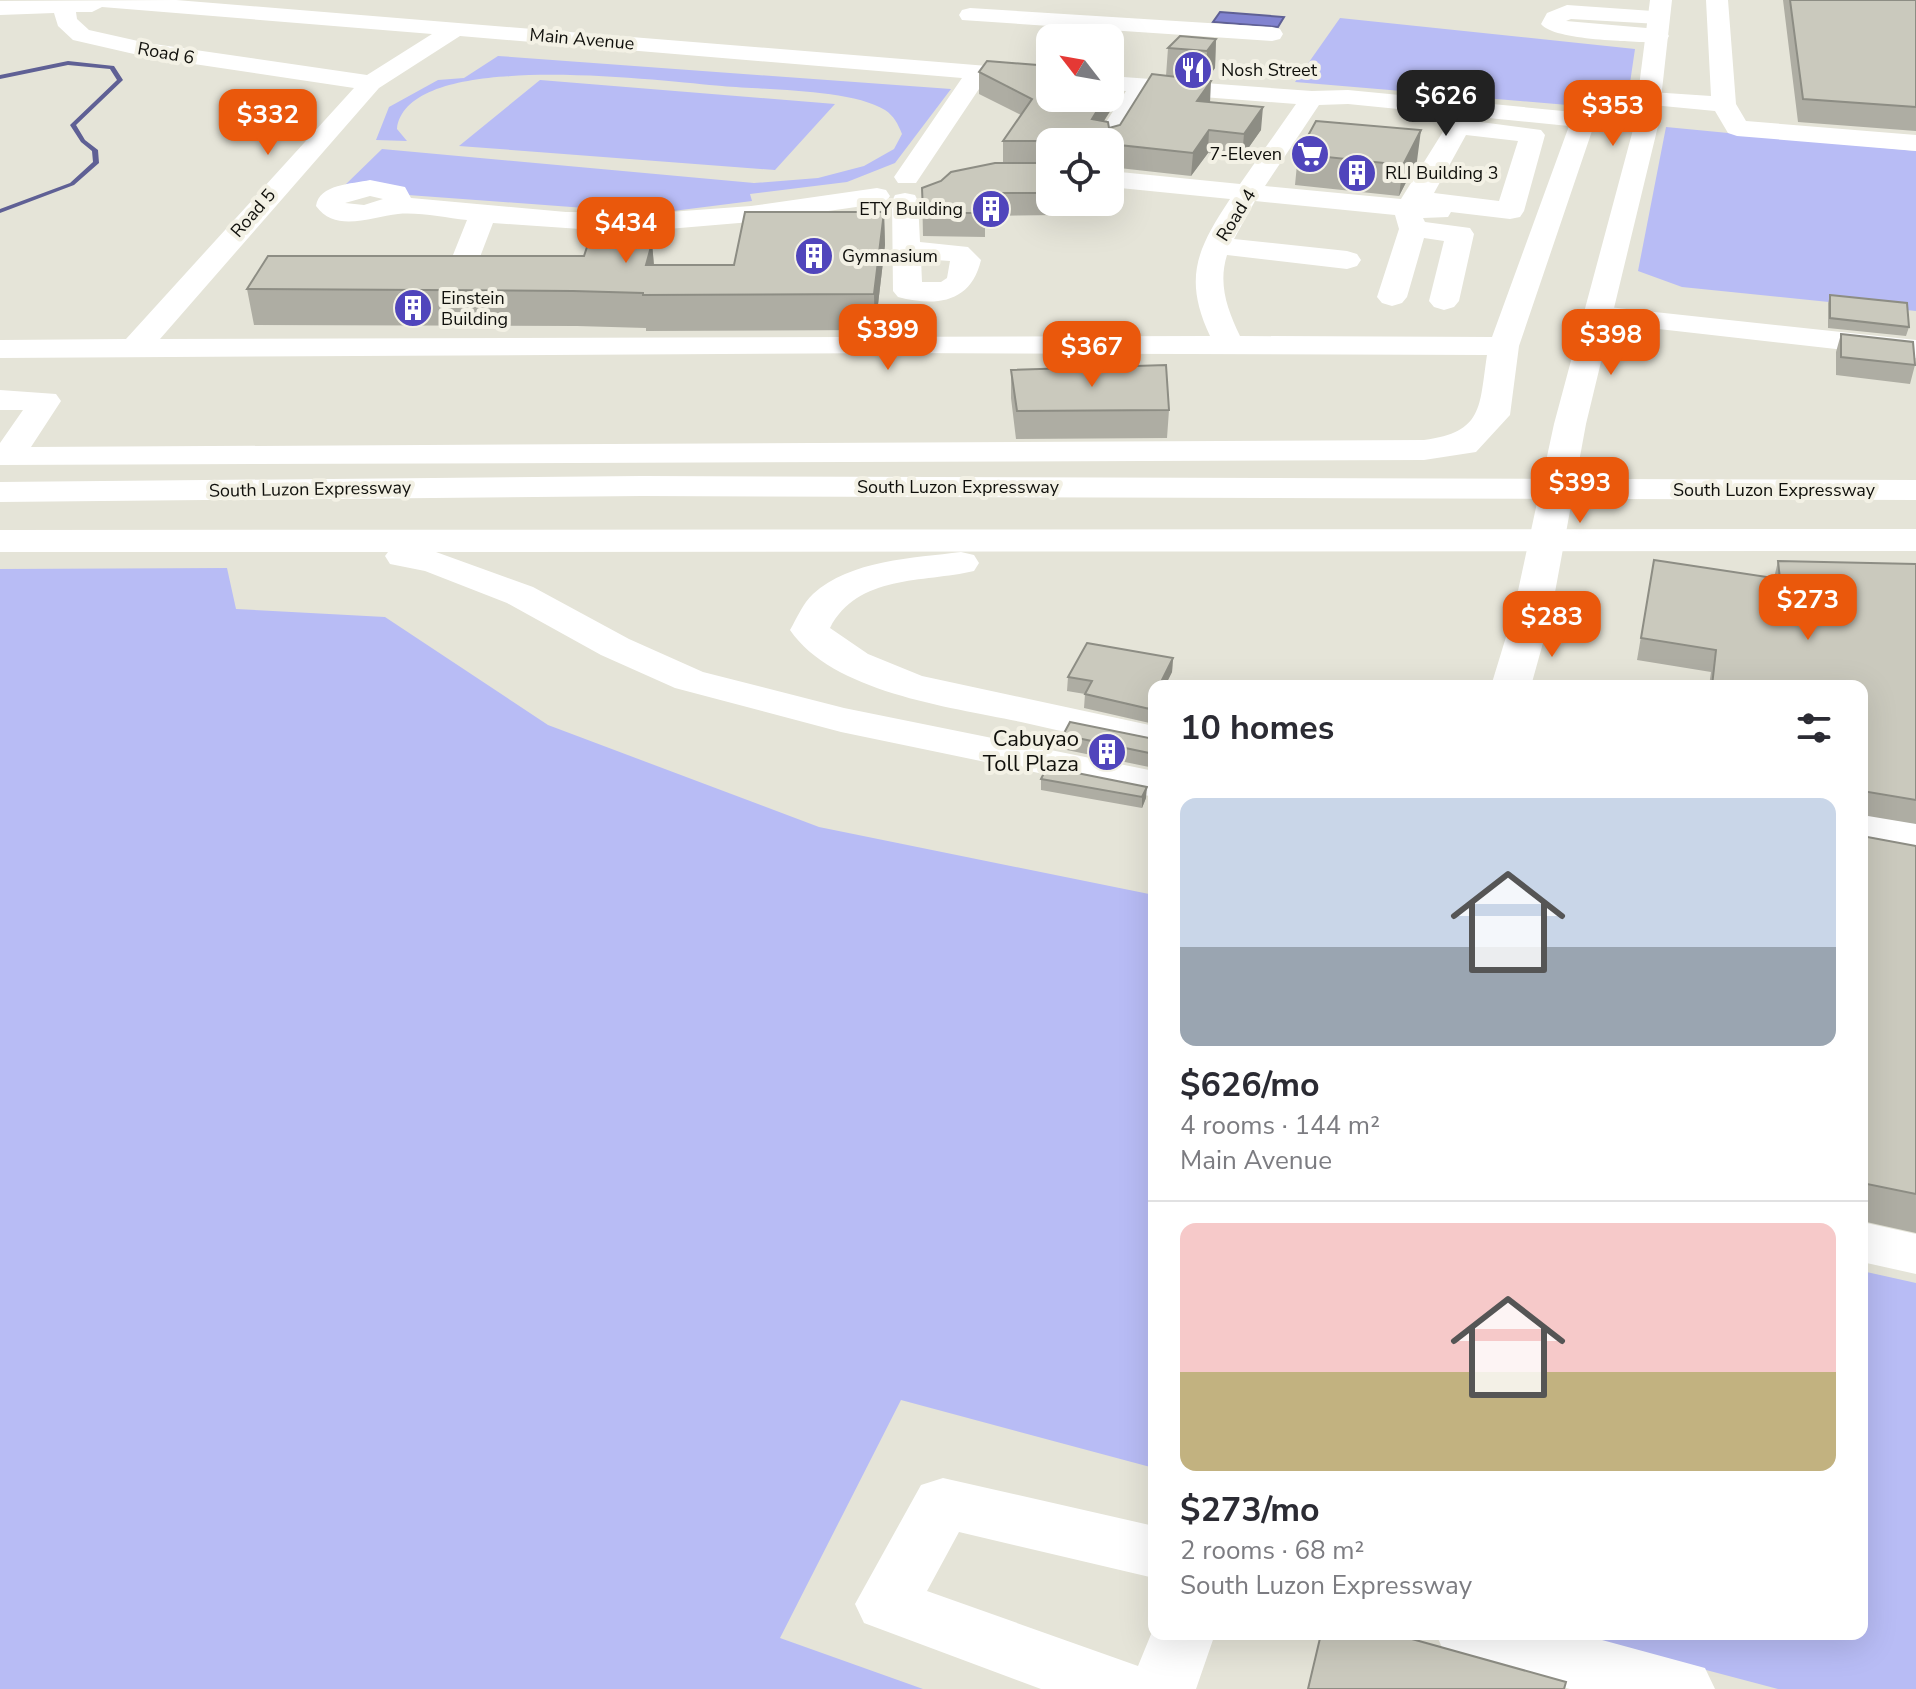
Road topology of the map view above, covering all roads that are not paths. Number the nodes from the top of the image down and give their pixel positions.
1 (1575, 0) edge
2 (1717, 0) edge
3 (1096, 1) edge
4 (81, 4) edge
5 (232, 5) edge
6 (0, 7) edge
7 (1660, 14) edge
8 (970, 15) dead end
9 (1169, 28) junction
10 (456, 29) junction
11 (1272, 34) dead end
12 (978, 72) junction
13 (1136, 73) edge
14 (1036, 77) edge
15 (371, 83) junction
16 (1312, 98) junction
17 (1651, 99) junction
18 (1724, 104) junction
19 (1583, 121) junction
20 (1646, 126) junction
21 (1113, 128) edge
22 (1916, 143) edge
23 (1124, 180) edge
24 (934, 190) edge
25 (890, 191) junction
26 (1250, 193) junction
27 (1413, 212) junction
28 (1548, 222) junction
29 (479, 227) junction
30 (565, 240) dead end
31 (1217, 245) junction
32 (907, 249) dead end
33 (1347, 260) dead end
34 (541, 266) edge
35 (1392, 297) dead end
36 (1444, 301) dead end
37 (1601, 304) junction
38 (1916, 326) edge
39 (1229, 344) junction
40 (1504, 346) junction
41 (38, 348) junction
42 (135, 348) junction
43 (0, 349) edge
44 (1916, 349) edge
45 (0, 394) edge
46 (0, 400) edge
47 (1916, 489) edge
48 (0, 492) edge
49 (1916, 540) edge
50 (0, 541) edge
51 (1219, 541) junction
52 (249, 542) junction
53 (1513, 680) edge
54 (1148, 737) edge
55 (1148, 783) edge
56 (1868, 826) edge
57 (1916, 834) edge
58 (1868, 855) edge
59 (1916, 864) edge
60 (1868, 1243) edge
61 (1916, 1254) edge
62 (1148, 1551) edge
63 (1181, 1640) edge
64 (1491, 1640) edge
65 (1120, 1689) edge
66 (1163, 1689) edge
67 (1682, 1689) edge

1 - 7 main road
2 - 18 main road
3 - 9 main road
4 - 5 main road, Main Avenue
4 - 6 main road, Main Avenue
4 - 15 main road, Road 6
5 - 10 main road, Main Avenue
7 - 17 main road
8 - 9 main road
9 - 11 main road
9 - 13 main road
10 - 12 main road, Main Avenue
10 - 15 main road, Road 5
12 - 14 main road, Main Avenue
12 - 25 main road
13 - 16 main road
13 - 21 main road
15 - 42 main road, Road 5
16 - 19 main road
16 - 26 main road, Road 4
17 - 18 main road
17 - 20 main road
18 - 22 main road
19 - 20 main road
19 - 28 main road
20 - 37 main road
23 - 26 main road
24 - 25 main road
25 - 29 main road
25 - 29 main road
25 - 32 main road
26 - 27 main road
26 - 31 main road, Road 4
27 - 28 main road
27 - 35 main road
27 - 36 main road
28 - 40 main road
29 - 30 main road
29 - 34 main road
31 - 33 main road
31 - 39 main road, Road 4
37 - 38 main road
37 - 44 main road
37 - 53 main road
39 - 40 main road
39 - 42 main road
40 - 46 main road
41 - 42 main road
41 - 43 main road
41 - 45 main road
47 - 48 main road, South Luzon Expressway
49 - 51 main road
50 - 52 main road
51 - 52 main road
51 - 54 main road
52 - 55 main road
56 - 57 main road
58 - 59 main road
60 - 61 main road
62 - 65 main road
63 - 66 main road
64 - 67 main road

